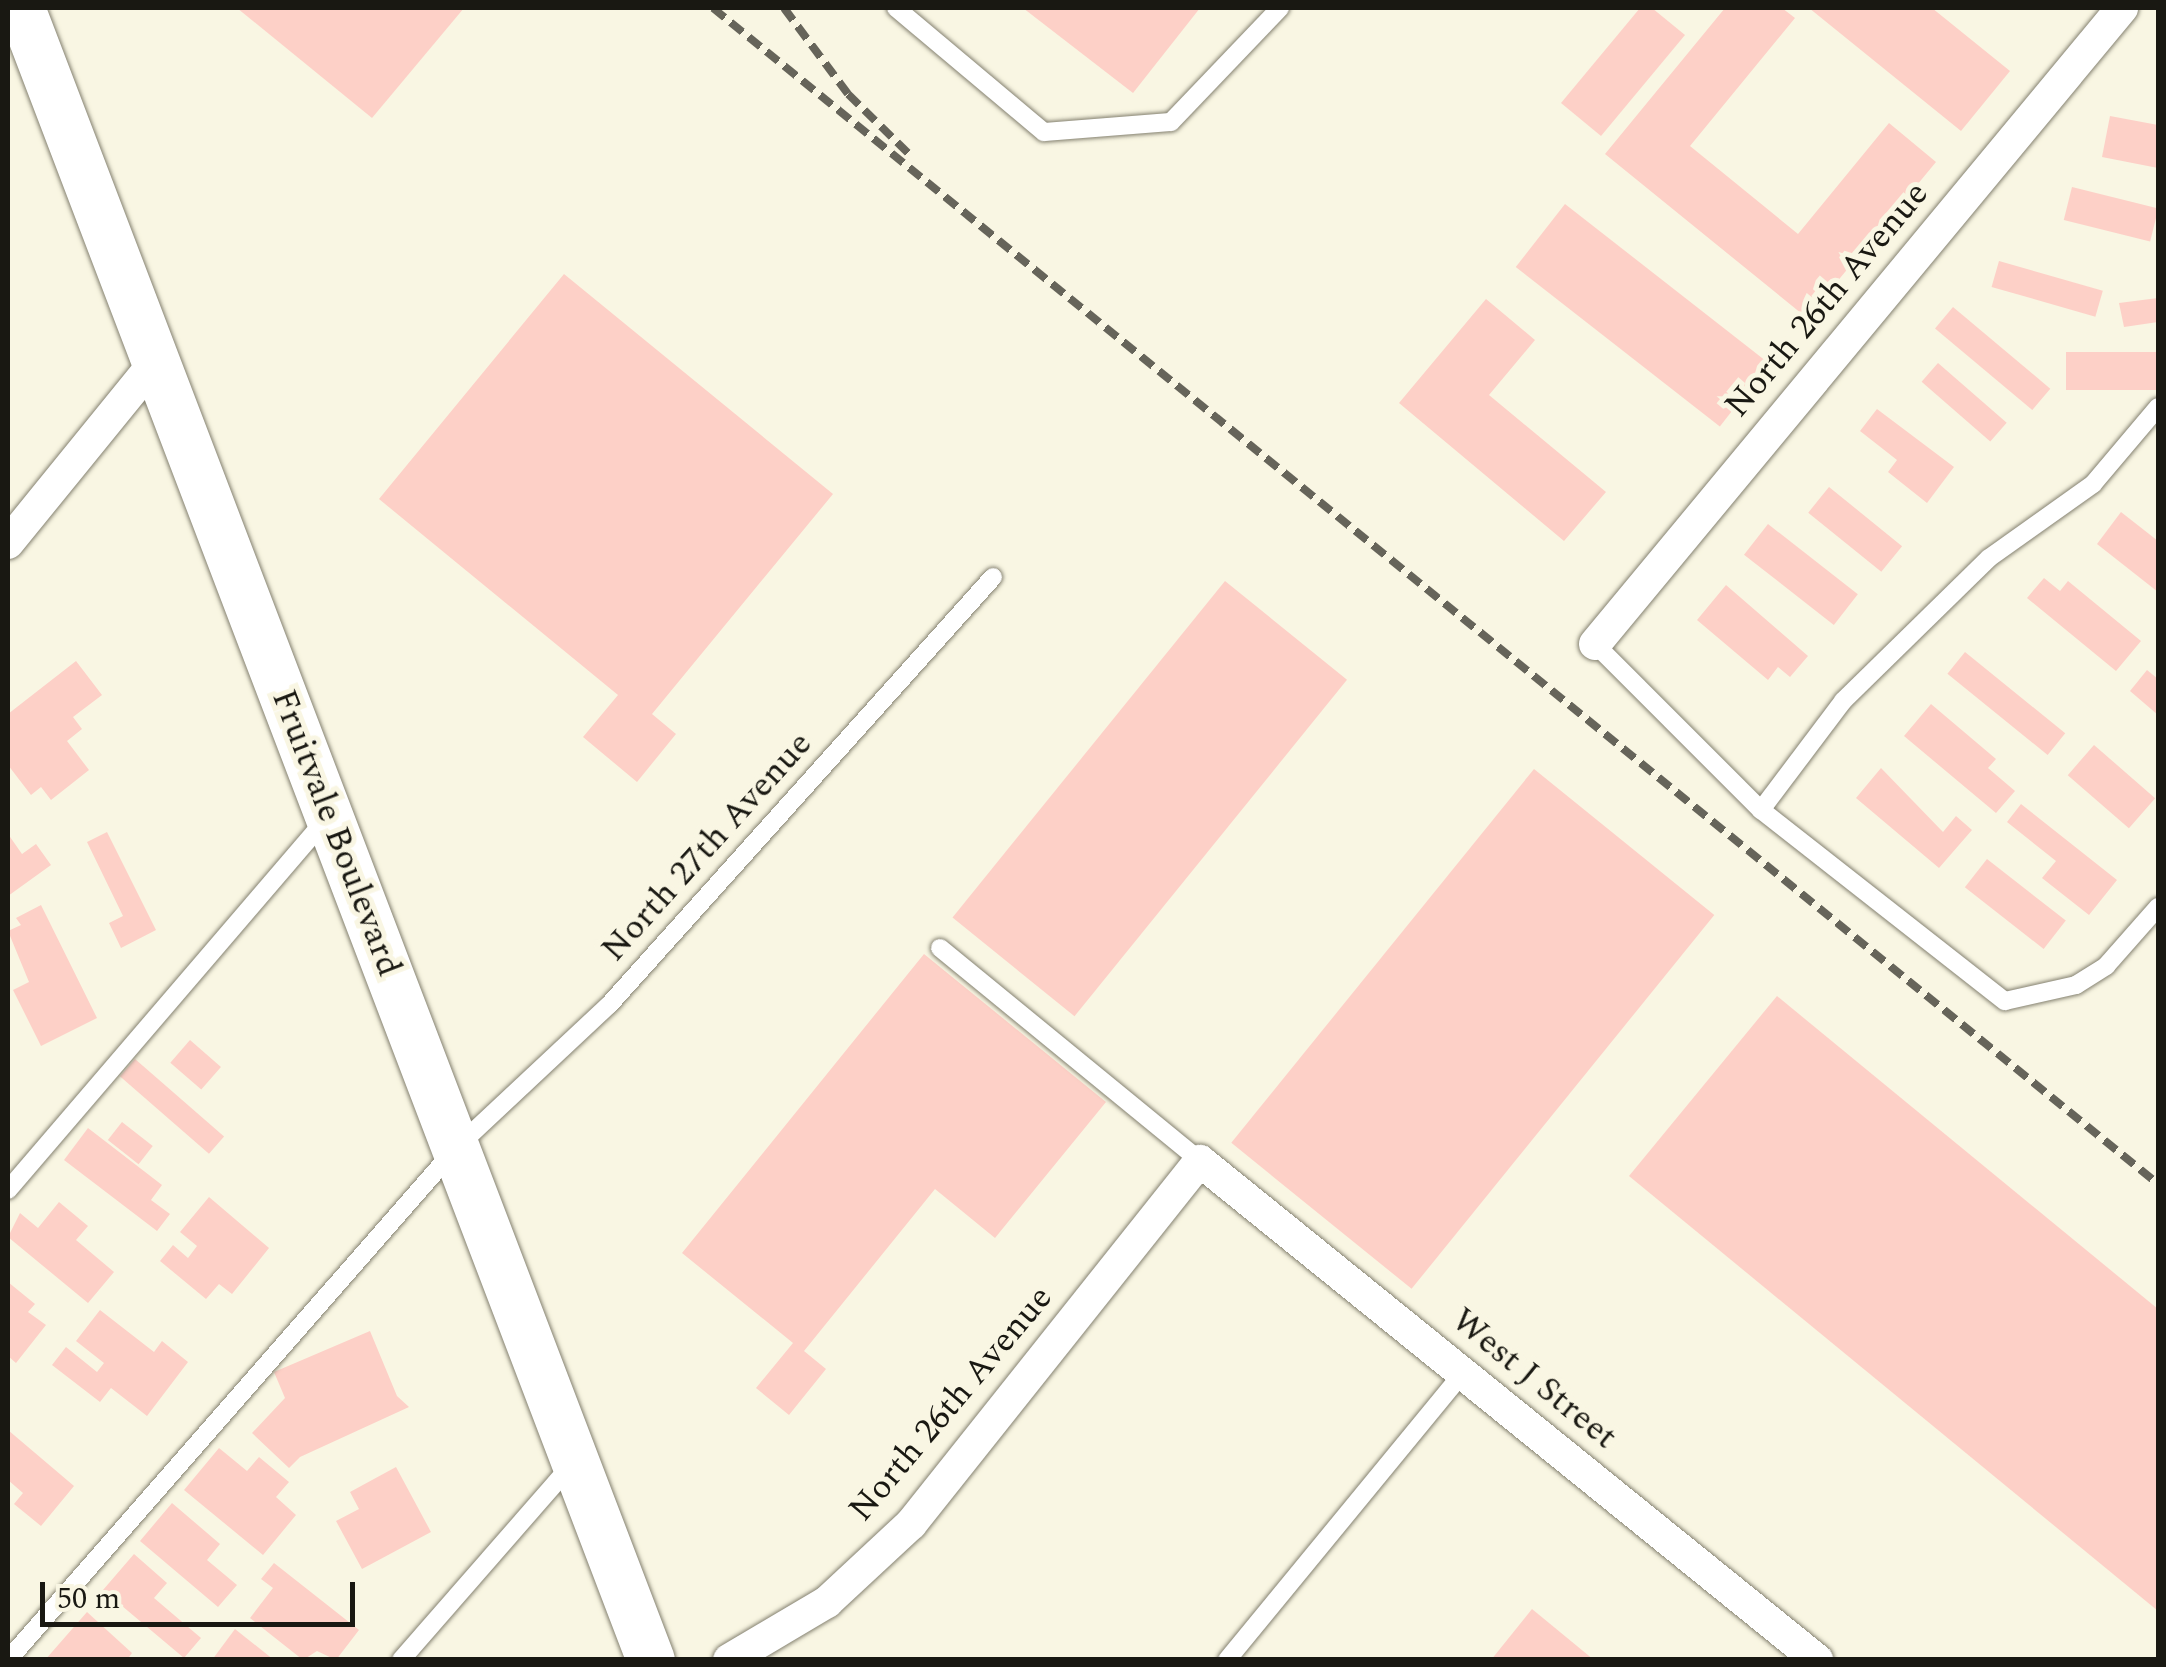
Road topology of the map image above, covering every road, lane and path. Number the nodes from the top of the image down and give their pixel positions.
1 (21, 8) edge
2 (896, 8) edge
3 (1280, 8) edge
4 (2122, 8) edge
5 (156, 361) junction
6 (2158, 408) edge
7 (8, 543) edge
8 (992, 577) dead end
9 (1595, 644) joint
10 (1761, 810) junction
11 (329, 815) junction
12 (2158, 907) edge
13 (940, 948) dead end
14 (456, 1148) junction
15 (1200, 1160) junction
16 (8, 1190) edge
17 (1463, 1372) junction
18 (576, 1460) junction
19 (8, 1660) edge
20 (401, 1660) edge
21 (651, 1660) edge
22 (728, 1660) edge
23 (1227, 1660) edge
24 (1817, 1660) edge

1 - 5 main road, Fruitvale Boulevard
2 - 3 lane
4 - 9 street, North 26th Avenue
5 - 7 street
5 - 11 main road, Fruitvale Boulevard
6 - 10 lane
8 - 14 lane, North 27th Avenue
9 - 10 lane
10 - 12 lane
11 - 14 main road, Fruitvale Boulevard
11 - 16 lane
13 - 15 lane
14 - 18 main road, Fruitvale Boulevard
14 - 19 lane, North 27th Avenue
15 - 17 street, West J Street
15 - 22 street, North 26th Avenue
17 - 23 lane
17 - 24 street, West J Street
18 - 20 lane
18 - 21 main road, Fruitvale Boulevard

